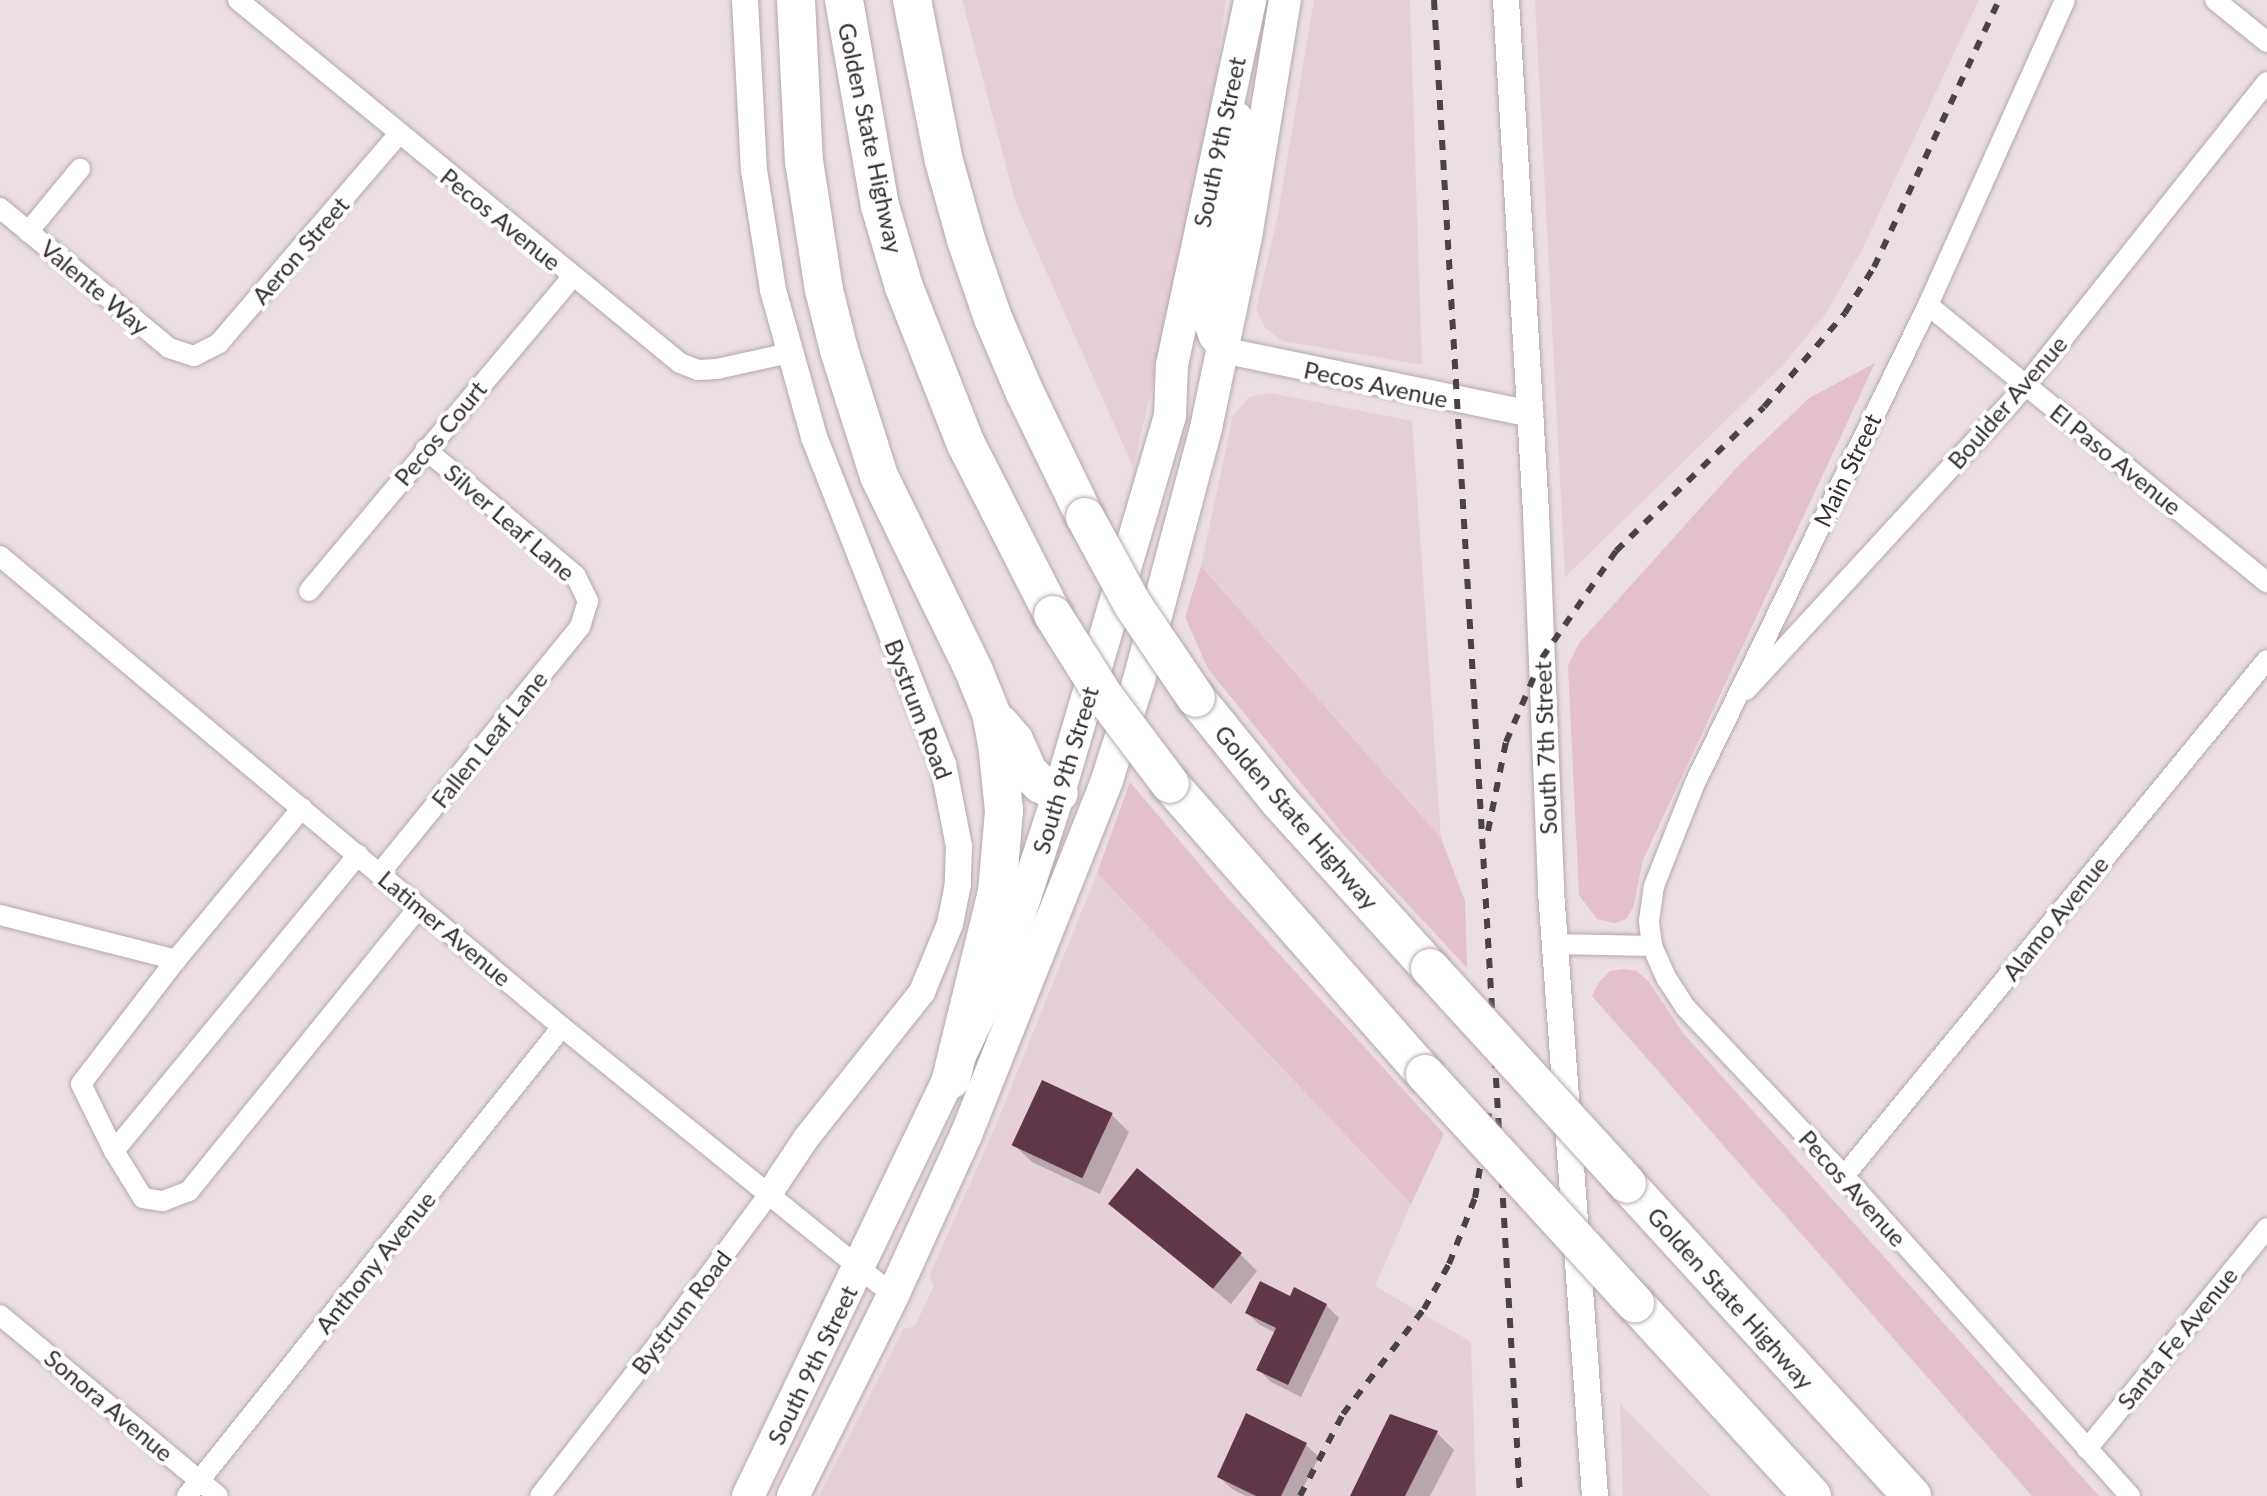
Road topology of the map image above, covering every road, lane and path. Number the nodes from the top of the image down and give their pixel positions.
1 (238, 0) edge
2 (745, 0) edge
3 (796, 0) edge
4 (844, 0) edge
5 (912, 0) edge
6 (1285, 0) edge
7 (1506, 0) edge
8 (2065, 0) edge
9 (2215, 0) edge
10 (1250, 6) edge
11 (2267, 42) edge
12 (2267, 82) edge
13 (399, 134) junction
14 (80, 169) dead end
15 (0, 208) edge
16 (28, 232) junction
17 (572, 278) junction
18 (1928, 305) junction
19 (1222, 350) junction
20 (789, 353) junction
21 (194, 356) joint
22 (2026, 385) junction
23 (1530, 414) junction
24 (1170, 416) junction
25 (425, 449) junction
26 (0, 556) edge
27 (2267, 582) edge
28 (309, 591) dead end
29 (588, 601) joint
30 (2267, 660) edge
31 (1730, 708) junction
32 (991, 713) junction
33 (1107, 780) junction
34 (1059, 793) junction
35 (302, 808) junction
36 (358, 855) junction
37 (380, 873) junction
38 (419, 907) junction
39 (0, 915) edge
40 (1555, 944) junction
41 (1652, 946) junction
42 (176, 960) junction
43 (562, 1027) junction
44 (951, 1079) junction
45 (114, 1151) junction
46 (1844, 1176) junction
47 (769, 1194) junction
48 (2267, 1228) edge
49 (860, 1267) junction
50 (893, 1295) junction
51 (0, 1315) edge
52 (2087, 1449) junction
53 (194, 1488) edge
54 (218, 1496) edge
55 (540, 1496) edge
56 (748, 1496) edge
57 (793, 1496) edge
58 (1595, 1496) edge
59 (1812, 1496) edge
60 (1912, 1496) edge
61 (2130, 1496) edge

1 - 13 street, Pecos Avenue
2 - 20 street, Bystrum Road
3 - 32 highway
4 - 59 highway, Golden State Highway, bridge
5 - 60 highway, Golden State Highway, bridge
6 - 19 main road, South 9th Street
7 - 23 street, South 7th Street
8 - 18 street, Main Street
9 - 11 street
10 - 19 street
10 - 24 main road, South 9th Street
12 - 22 street, Boulder Avenue
13 - 17 street, Pecos Avenue
13 - 21 street, Aeron Street
14 - 16 street
15 - 16 street, Valente Way
16 - 21 street, Valente Way
17 - 20 street, Pecos Avenue
17 - 25 street, Pecos Court
18 - 22 street, El Paso Avenue
18 - 31 street, Main Street
19 - 23 street, Pecos Avenue
19 - 24 main road
19 - 33 main road, South 9th Street
20 - 47 street, Bystrum Road
22 - 27 street, El Paso Avenue
22 - 31 street, Boulder Avenue
23 - 40 street, South 7th Street
24 - 34 main road, South 9th Street
25 - 28 street, Pecos Court
25 - 29 street, Silver Leaf Lane
26 - 35 street, Latimer Avenue
29 - 37 street, Fallen Leaf Lane
30 - 46 street, Alamo Avenue
31 - 41 street, Main Street
32 - 34 highway
32 - 44 highway
33 - 34 main road
33 - 50 main road, South 9th Street
34 - 44 main road, South 9th Street
35 - 36 street, Latimer Avenue
35 - 42 street
36 - 37 street, Latimer Avenue
36 - 45 street
37 - 38 street, Latimer Avenue
38 - 43 street, Latimer Avenue
38 - 45 street
39 - 42 street
40 - 41 street
40 - 58 street, South 7th Street
41 - 46 street, Pecos Avenue
42 - 45 street
43 - 47 street, Latimer Avenue
43 - 53 street, Anthony Avenue
44 - 49 main road, South 9th Street
46 - 52 street, Pecos Avenue
47 - 49 street, Latimer Avenue
47 - 55 street, Bystrum Road
48 - 52 street, Santa Fe Avenue
49 - 50 street, Latimer Avenue
49 - 56 main road, South 9th Street
50 - 57 main road, South 9th Street
51 - 53 street, Sonora Avenue
52 - 61 street, Pecos Avenue
53 - 54 street, Sonora Avenue

